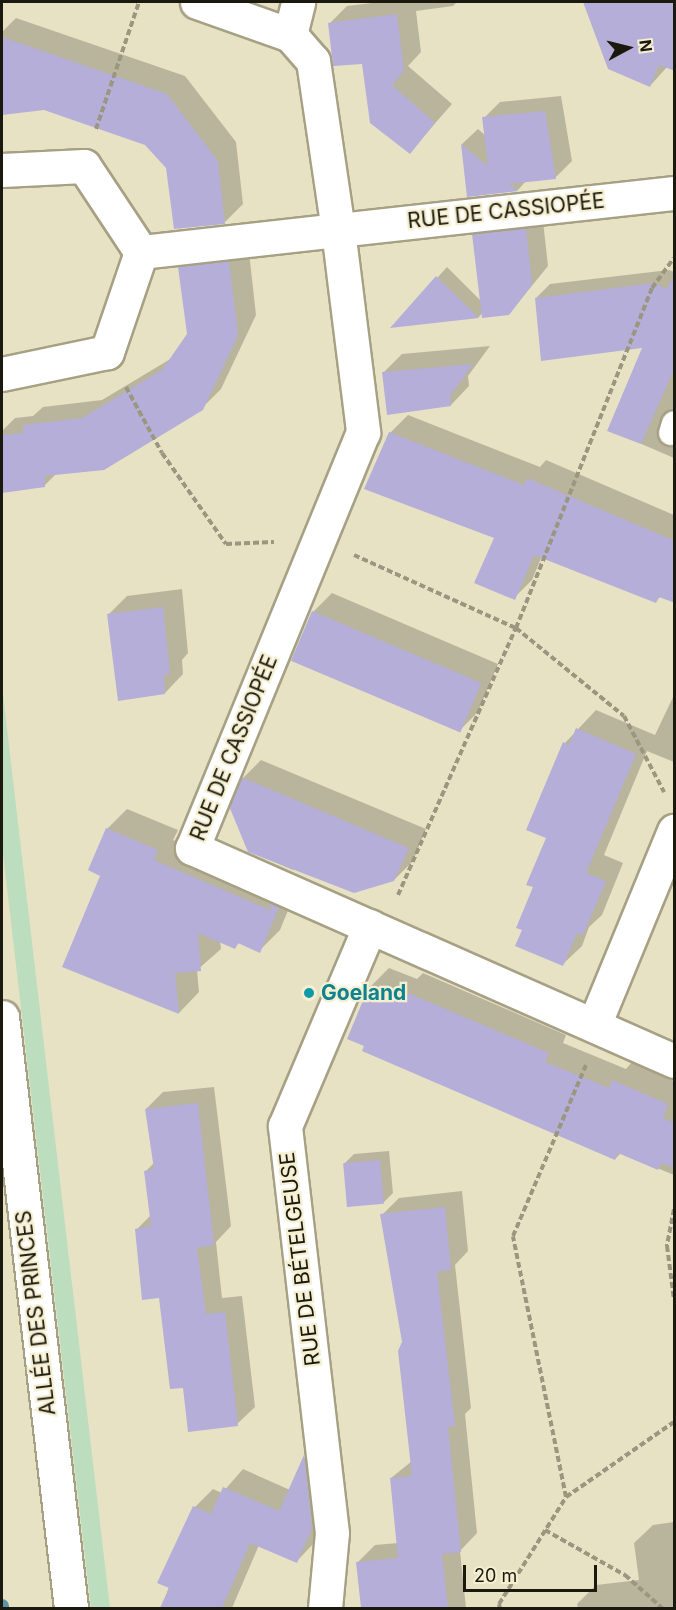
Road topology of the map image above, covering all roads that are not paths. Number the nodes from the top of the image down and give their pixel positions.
1 (197, 2) edge
2 (298, 2) edge
3 (290, 35) junction
4 (2, 170) edge
5 (675, 193) edge
6 (338, 230) junction
7 (141, 252) junction
8 (2, 374) edge
9 (672, 817) edge
10 (370, 926) junction
11 (2, 1017) edge
12 (598, 1027) junction
13 (675, 1060) edge
14 (71, 1608) edge
15 (325, 1608) edge

1 - 3 street
2 - 3 street
3 - 6 street
4 - 7 street
5 - 6 street, RUE DE CASSIOPÉE
6 - 7 street, RUE DE CASSIOPÉE
6 - 10 street, RUE DE CASSIOPÉE
7 - 8 street
9 - 12 street
10 - 12 street, RUE DE CASSIOPÉE
10 - 15 street, RUE DE BÉTELGEUSE
11 - 14 street, ALLÉE DES PRINCES
12 - 13 street, RUE DE CASSIOPÉE

